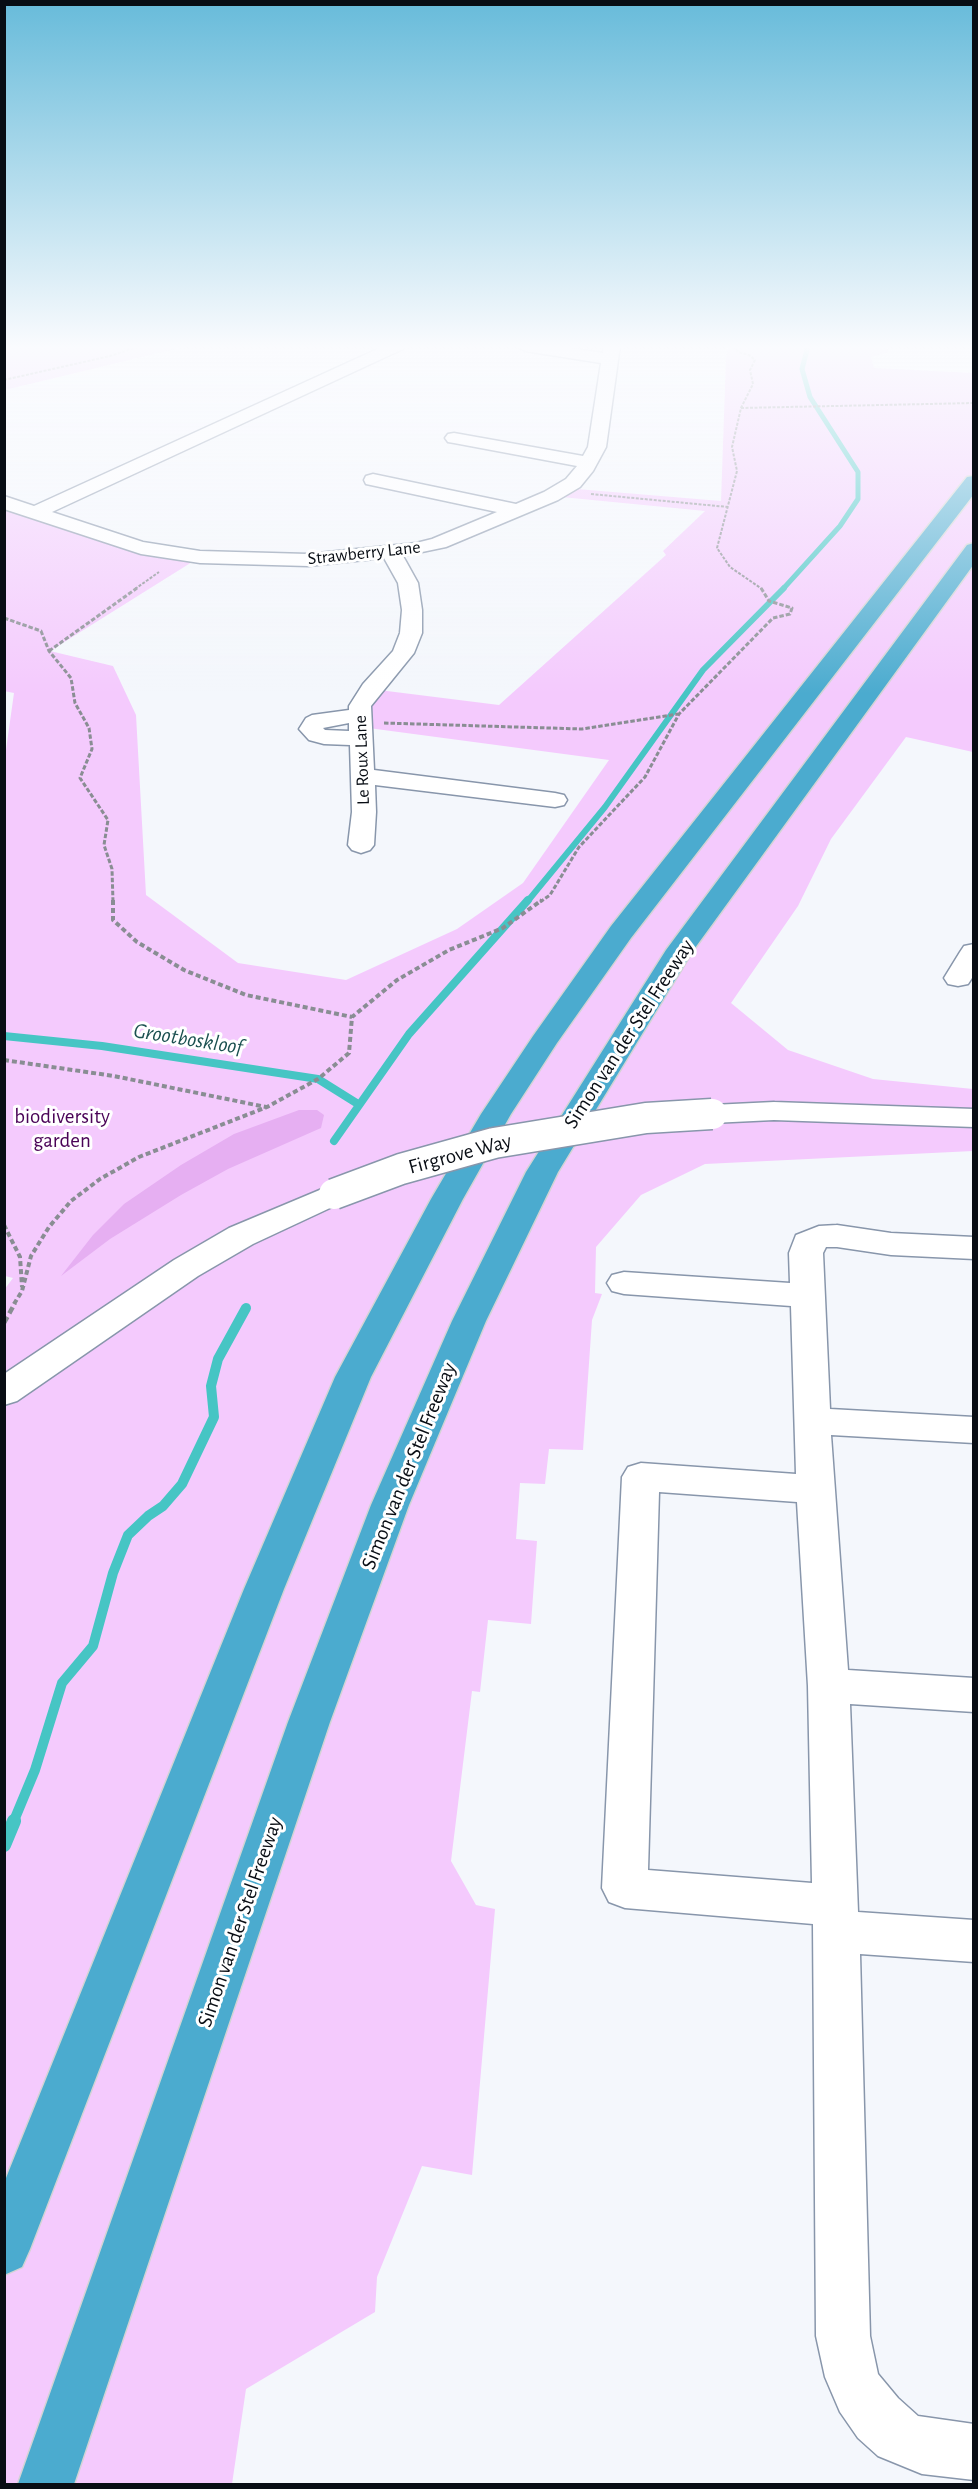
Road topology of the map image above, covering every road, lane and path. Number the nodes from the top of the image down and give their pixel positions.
1 (145, 462) edge
2 (584, 462) edge
3 (735, 462) edge
4 (589, 463) joint
5 (373, 480) dead end
6 (974, 481) edge
7 (561, 491) junction
8 (4, 502) edge
9 (728, 507) junction
10 (517, 510) junction
11 (35, 513) junction
12 (974, 549) edge
13 (168, 553) junction
14 (390, 553) junction
15 (4, 618) edge
16 (49, 651) junction
17 (679, 714) junction
18 (361, 725) junction
19 (363, 776) junction
20 (555, 800) dead end
21 (361, 845) dead end
22 (974, 952) edge
23 (958, 978) dead end
24 (352, 1017) junction
25 (4, 1060) edge
26 (267, 1107) junction
27 (974, 1118) edge
28 (4, 1225) edge
29 (974, 1248) edge
30 (624, 1283) dead end
31 (22, 1291) junction
32 (808, 1296) junction
33 (4, 1323) edge
34 (4, 1392) edge
35 (812, 1421) junction
36 (974, 1430) edge
37 (815, 1489) junction
38 (829, 1686) junction
39 (974, 1695) edge
40 (836, 1918) junction
41 (974, 1941) edge
42 (4, 2249) edge
43 (948, 2449) edge
44 (46, 2484) edge

1 - 11 street
2 - 4 street
3 - 9 path
4 - 7 street, Strawberry Lane
5 - 10 street
6 - 42 highway
7 - 9 path
7 - 10 street, Strawberry Lane
8 - 11 street, Strawberry Lane
9 - 17 path
10 - 14 street, Strawberry Lane
11 - 13 street, Strawberry Lane
12 - 44 highway, Simon van der Stel Freeway
13 - 14 street, Strawberry Lane
13 - 16 path
14 - 18 street, Le Roux Lane
15 - 16 path
16 - 24 path
17 - 18 path
17 - 24 path
18 - 19 street, Le Roux Lane
19 - 20 street
19 - 21 street, Le Roux Lane
22 - 23 street
24 - 26 path
25 - 26 path
26 - 31 path
27 - 34 street, Firgrove Way, bridge
28 - 31 path
29 - 32 street
30 - 32 street
31 - 33 path
32 - 35 street
35 - 36 street
35 - 37 street
37 - 38 street
37 - 40 street
38 - 39 street
38 - 40 street
40 - 41 street
40 - 43 street

